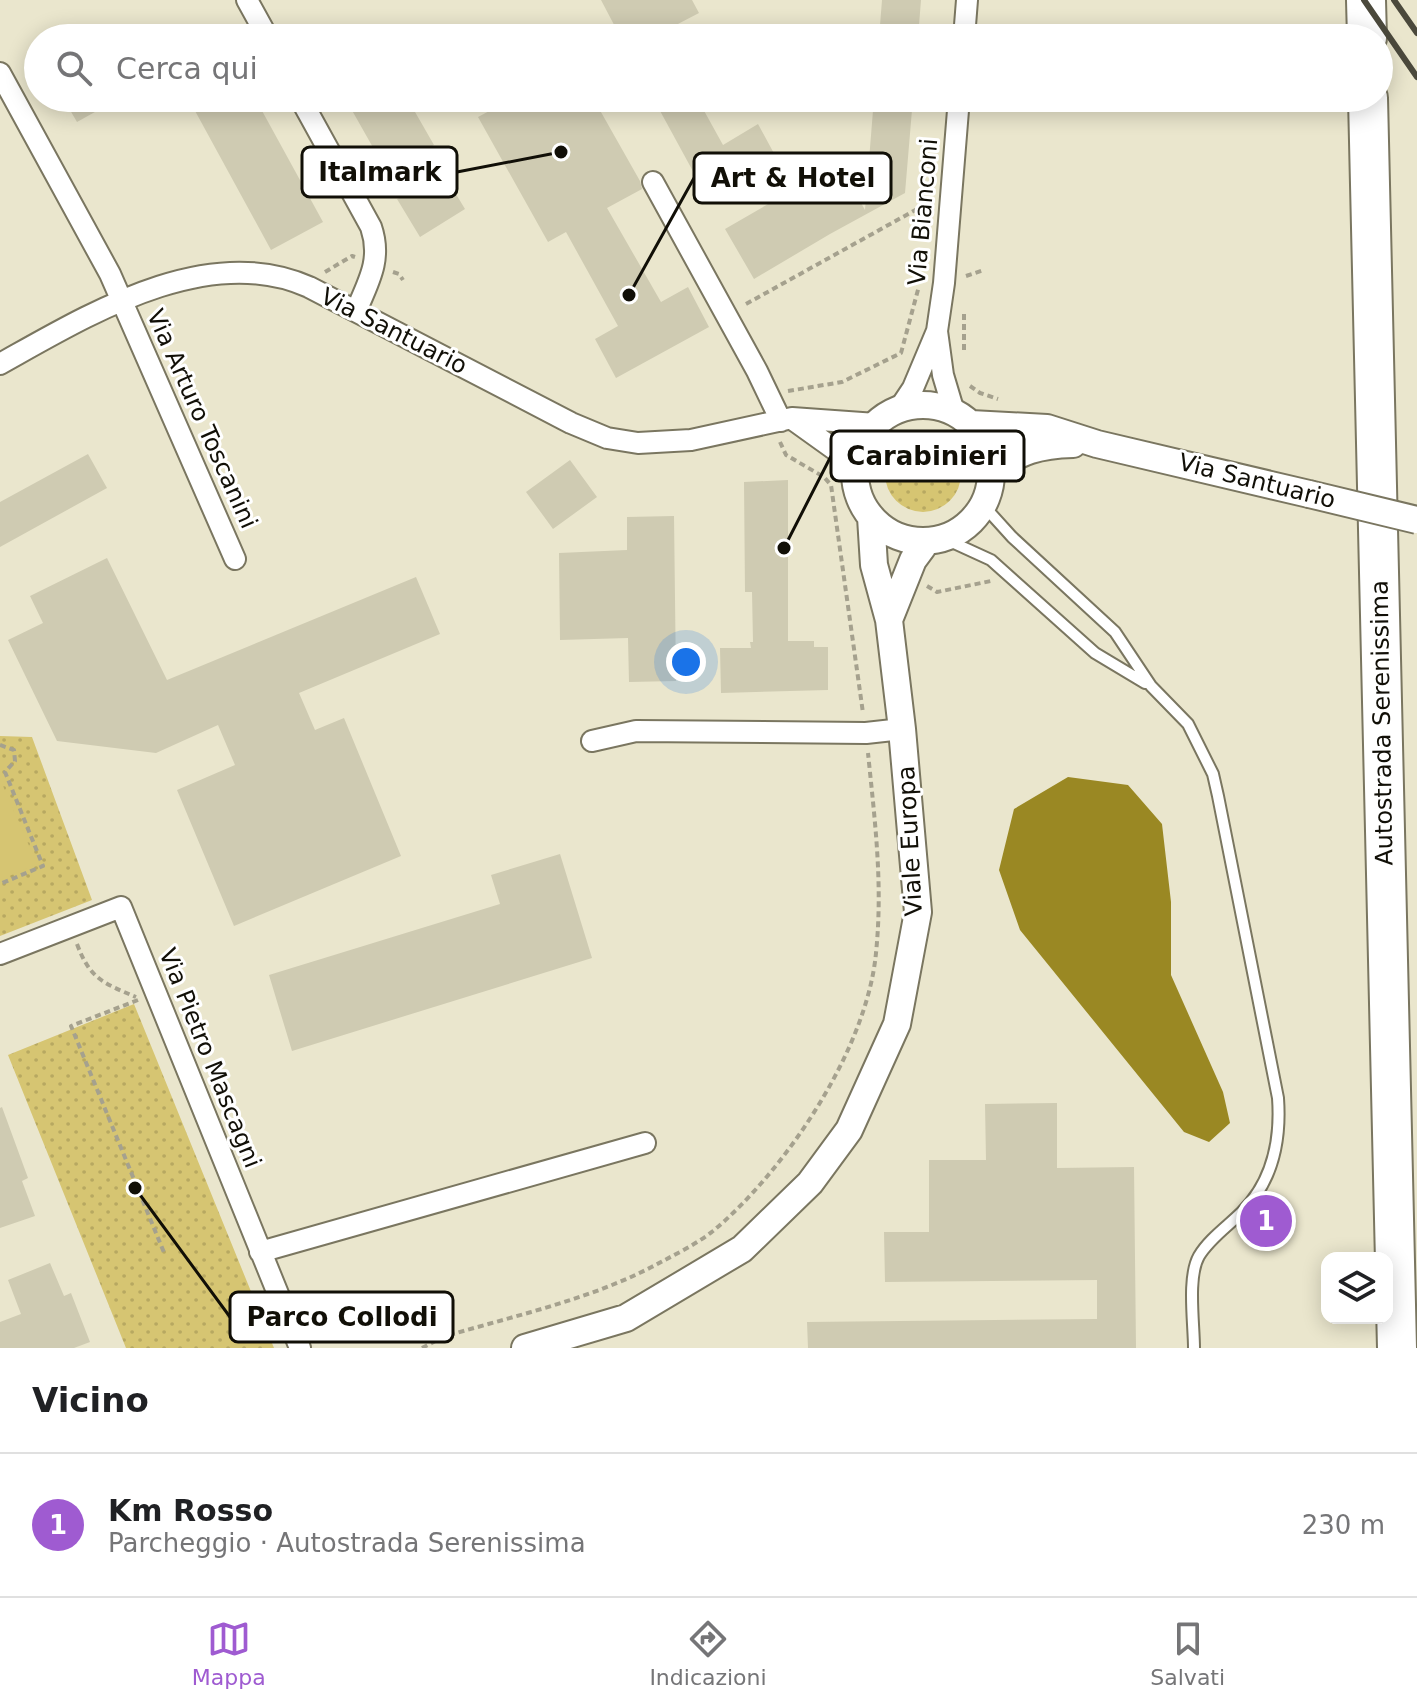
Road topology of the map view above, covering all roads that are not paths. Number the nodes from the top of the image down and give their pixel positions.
1 (247, 0) edge
2 (967, 0) edge
3 (1366, 0) edge
4 (260, 24) edge
5 (965, 24) edge
6 (1367, 24) edge
7 (0, 73) edge
8 (308, 112) edge
9 (959, 112) edge
10 (1368, 112) edge
11 (653, 182) dead end
12 (122, 300) junction
13 (356, 311) junction
14 (937, 331) junction
15 (0, 364) edge
16 (899, 409) junction
17 (963, 418) junction
18 (786, 420) junction
19 (876, 424) junction
20 (1097, 444) junction
21 (855, 464) junction
22 (991, 470) junction
23 (983, 505) junction
24 (871, 517) junction
25 (1417, 520) edge
26 (935, 540) junction
27 (235, 559) dead end
28 (889, 620) junction
29 (1151, 686) junction
30 (902, 729) junction
31 (592, 741) dead end
32 (0, 954) edge
33 (645, 1143) dead end
34 (260, 1252) junction
35 (300, 1348) edge
36 (525, 1348) edge
37 (1194, 1348) edge
38 (1397, 1348) edge

1 - 4 street
2 - 5 street
3 - 6 highway
7 - 12 street, Via Arturo Toscanini
8 - 13 street
9 - 14 street, Via Bianconi
10 - 38 highway, Autostrada Serenissima
11 - 18 street
12 - 13 street, Via Santuario
12 - 15 street, Via Santuario
12 - 27 street, Via Arturo Toscanini
13 - 18 street, Via Santuario
14 - 16 street, Via Bianconi
14 - 17 street, Via Bianconi
16 - 17 street, Via Santuario
16 - 19 street, Via Santuario
17 - 20 street, Via Santuario
17 - 22 street
18 - 19 street, Via Santuario
18 - 21 street
19 - 21 street, Via Santuario
20 - 22 street, Via Santuario
20 - 25 street, Via Santuario, bridge
21 - 24 street
22 - 23 street
23 - 26 street
23 - 29 lane
24 - 26 street
24 - 28 street, Viale Europa
26 - 28 street, Viale Europa
26 - 29 lane
28 - 30 street, Viale Europa
29 - 37 lane
30 - 31 street
30 - 36 street, Viale Europa
32 - 34 street, Via Pietro Mascagni
33 - 34 street
34 - 35 street, Via Pietro Mascagni

